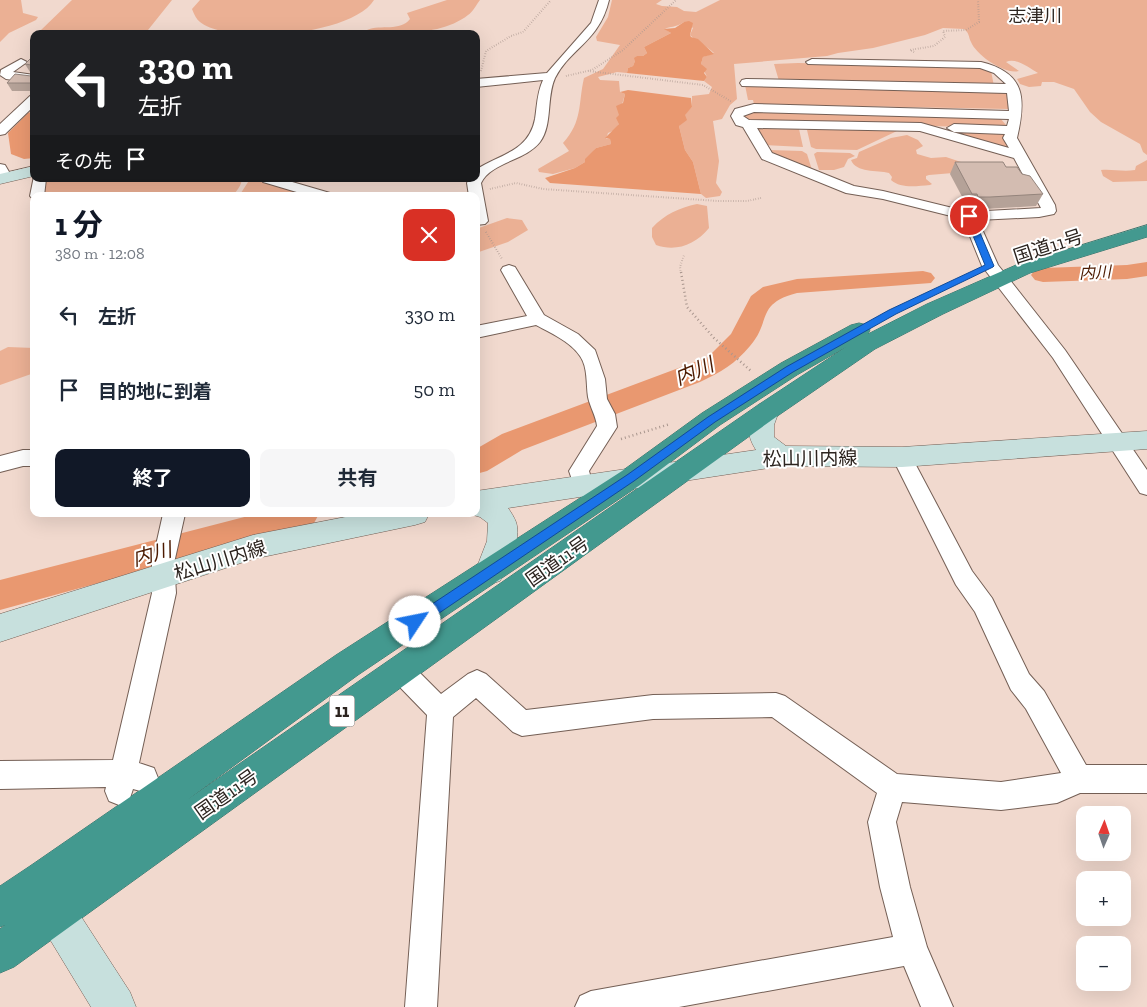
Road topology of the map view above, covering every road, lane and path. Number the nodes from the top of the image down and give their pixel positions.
1 (551, 0) edge
2 (604, 0) edge
3 (676, 0) edge
4 (978, 0) edge
5 (919, 53) dead end
6 (21, 62) dead end
7 (812, 62) dead end
8 (480, 68) edge
9 (588, 72) junction
10 (550, 76) junction
11 (30, 78) edge
12 (480, 83) edge
13 (746, 83) dead end
14 (1012, 89) junction
15 (30, 102) edge
16 (748, 109) junction
17 (1016, 115) junction
18 (748, 124) junction
19 (921, 128) junction
20 (1012, 130) junction
21 (0, 131) edge
22 (1019, 155) junction
23 (30, 172) edge
24 (2, 175) edge
25 (480, 176) edge
26 (278, 182) edge
27 (312, 192) edge
28 (480, 193) edge
29 (760, 198) dead end
30 (969, 216) junction
31 (1147, 218) edge
32 (480, 225) edge
33 (1147, 231) edge
34 (684, 255) dead end
35 (509, 270) joint
36 (995, 272) junction
37 (538, 319) junction
38 (480, 331) edge
39 (751, 371) dead end
40 (767, 411) junction
41 (1147, 440) edge
42 (1116, 442) junction
43 (782, 456) junction
44 (902, 457) junction
45 (30, 458) edge
46 (0, 464) edge
47 (685, 469) junction
48 (630, 478) junction
49 (583, 485) junction
50 (1147, 487) edge
51 (480, 502) edge
52 (480, 504) edge
53 (400, 517) edge
54 (172, 523) edge
55 (163, 570) junction
56 (490, 572) junction
57 (0, 628) edge
58 (400, 670) junction
59 (440, 711) junction
60 (0, 775) edge
61 (1079, 779) junction
62 (1147, 779) edge
63 (894, 787) junction
64 (51, 897) junction
65 (0, 908) edge
66 (912, 949) junction
67 (0, 953) edge
68 (115, 1007) edge
69 (421, 1007) edge
70 (591, 1007) edge
71 (937, 1007) edge

1 - 8 path
2 - 10 street
3 - 9 path
4 - 5 path
6 - 11 street
7 - 14 street
9 - 10 path
9 - 16 path
10 - 12 street
10 - 25 street
13 - 14 street
14 - 17 street
15 - 21 street
16 - 17 street
16 - 18 street
17 - 20 street
18 - 19 street
18 - 30 street
19 - 20 street
19 - 22 street
20 - 22 street
22 - 30 street
23 - 24 main road
26 - 27 street
28 - 29 path
30 - 36 street
31 - 36 highway, 国道11号 / 11
32 - 35 path
33 - 36 highway, 国道11号 / 11
34 - 39 path
35 - 37 street
36 - 40 highway, 国道11号 / 11
36 - 42 street
36 - 48 highway, 国道11号 / 11
37 - 38 street
37 - 49 street
40 - 43 main road
40 - 47 highway, 国道11号 / 11
41 - 42 main road, 松山川内線
42 - 44 main road, 松山川内線
42 - 50 street
43 - 44 main road, 松山川内線
43 - 47 main road, 松山川内線
44 - 61 street
45 - 46 street
47 - 48 main road, 松山川内線
47 - 58 highway, 国道11号 / 11
48 - 49 main road, 松山川内線
48 - 56 highway, 国道11号 / 11
49 - 51 main road, 松山川内線
52 - 56 main road
53 - 55 main road, 松山川内線
54 - 55 street
55 - 57 main road, 松山川内線
55 - 60 street
56 - 64 highway, 国道11号 / 11
58 - 59 street
58 - 64 highway, 国道11号 / 11
59 - 63 street
59 - 69 street
61 - 62 street
61 - 63 street
63 - 66 street
64 - 65 highway, 国道11号 / 11
64 - 67 highway, 国道11号 / 11
64 - 68 main road
66 - 70 street
66 - 71 street

